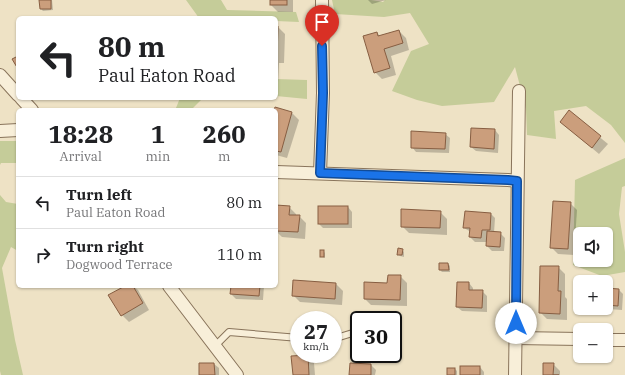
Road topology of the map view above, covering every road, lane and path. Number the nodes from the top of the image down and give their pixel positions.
1 (322, 0) edge
2 (0, 75) edge
3 (519, 91) dead end
4 (16, 93) edge
5 (23, 100) edge
6 (30, 108) edge
7 (0, 130) edge
8 (16, 130) edge
9 (278, 172) edge
10 (320, 173) junction
11 (517, 181) junction
12 (171, 288) edge
13 (290, 337) edge
14 (516, 338) junction
15 (573, 339) edge
16 (613, 340) edge
17 (625, 340) edge
18 (215, 346) junction
19 (237, 375) edge
20 (515, 375) edge

1 - 10 street
2 - 4 street
3 - 11 street
5 - 6 street
7 - 8 street
9 - 10 street
10 - 11 street
11 - 14 street
12 - 18 street
13 - 18 lane
14 - 15 street
14 - 20 street
16 - 17 street
18 - 19 street

